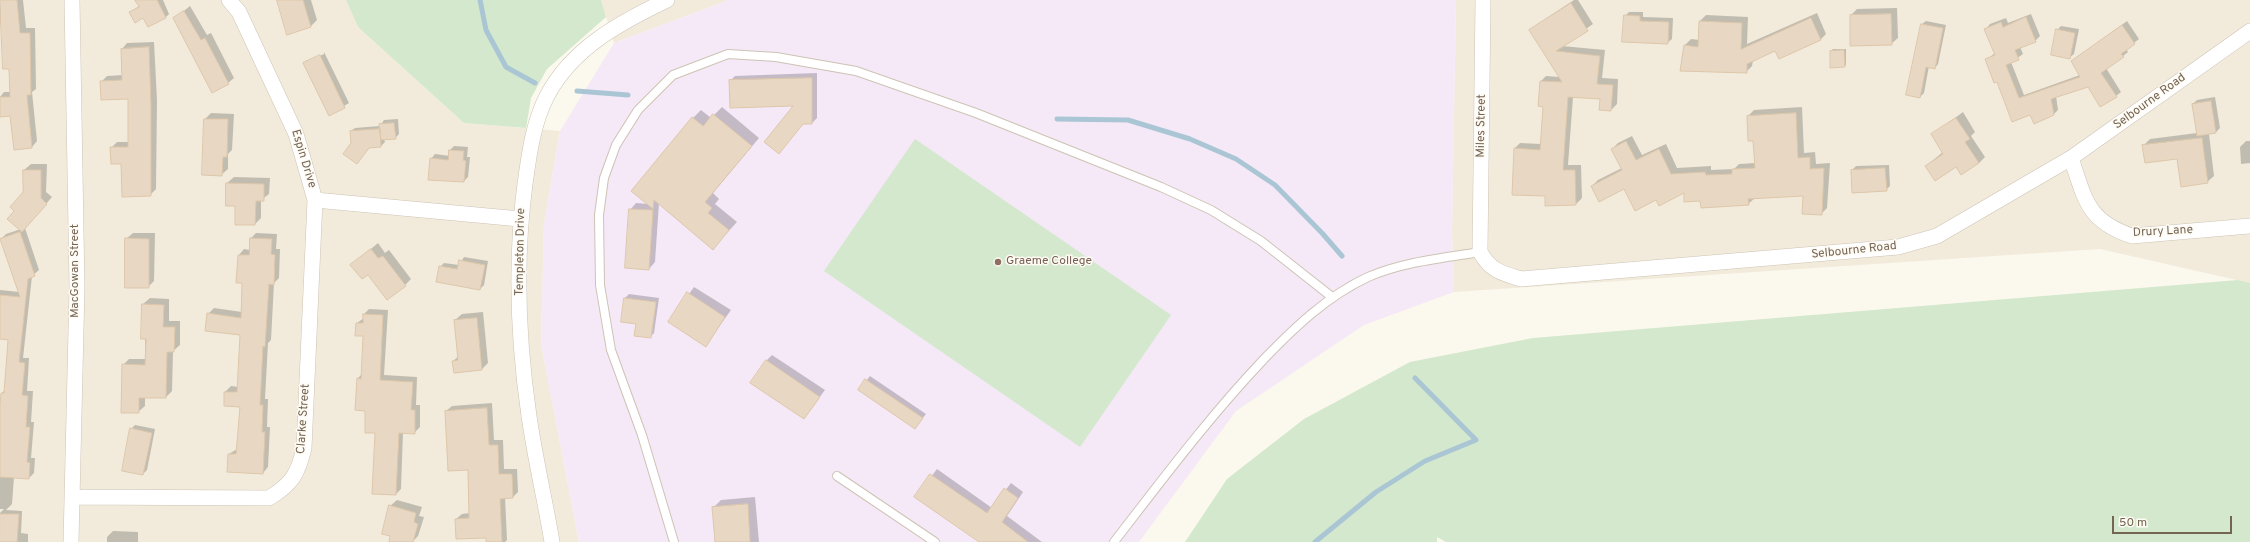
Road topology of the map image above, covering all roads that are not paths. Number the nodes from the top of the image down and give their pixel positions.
1 (72, 0) edge
2 (229, 0) edge
3 (667, 0) edge
4 (1483, 0) edge
5 (2250, 31) edge
6 (2071, 158) junction
7 (315, 200) junction
8 (520, 218) junction
9 (2250, 226) edge
10 (1480, 252) junction
11 (1332, 297) junction
12 (836, 476) dead end
13 (72, 497) junction
14 (70, 542) edge
15 (552, 542) edge
16 (674, 542) edge
17 (936, 542) edge
18 (1114, 542) edge

1 - 13 street, MacGowan Street
2 - 7 street, Espin Drive
3 - 8 street, Templeton Drive
4 - 10 street, Miles Street
5 - 6 street, Selbourne Road
6 - 9 street, Drury Lane
6 - 10 street, Selbourne Road
7 - 8 street, Espin Drive
7 - 13 street, Clarke Street
8 - 15 street, Templeton Drive
10 - 11 lane
11 - 16 lane
11 - 18 lane
12 - 17 lane
13 - 14 street, MacGowan Street

